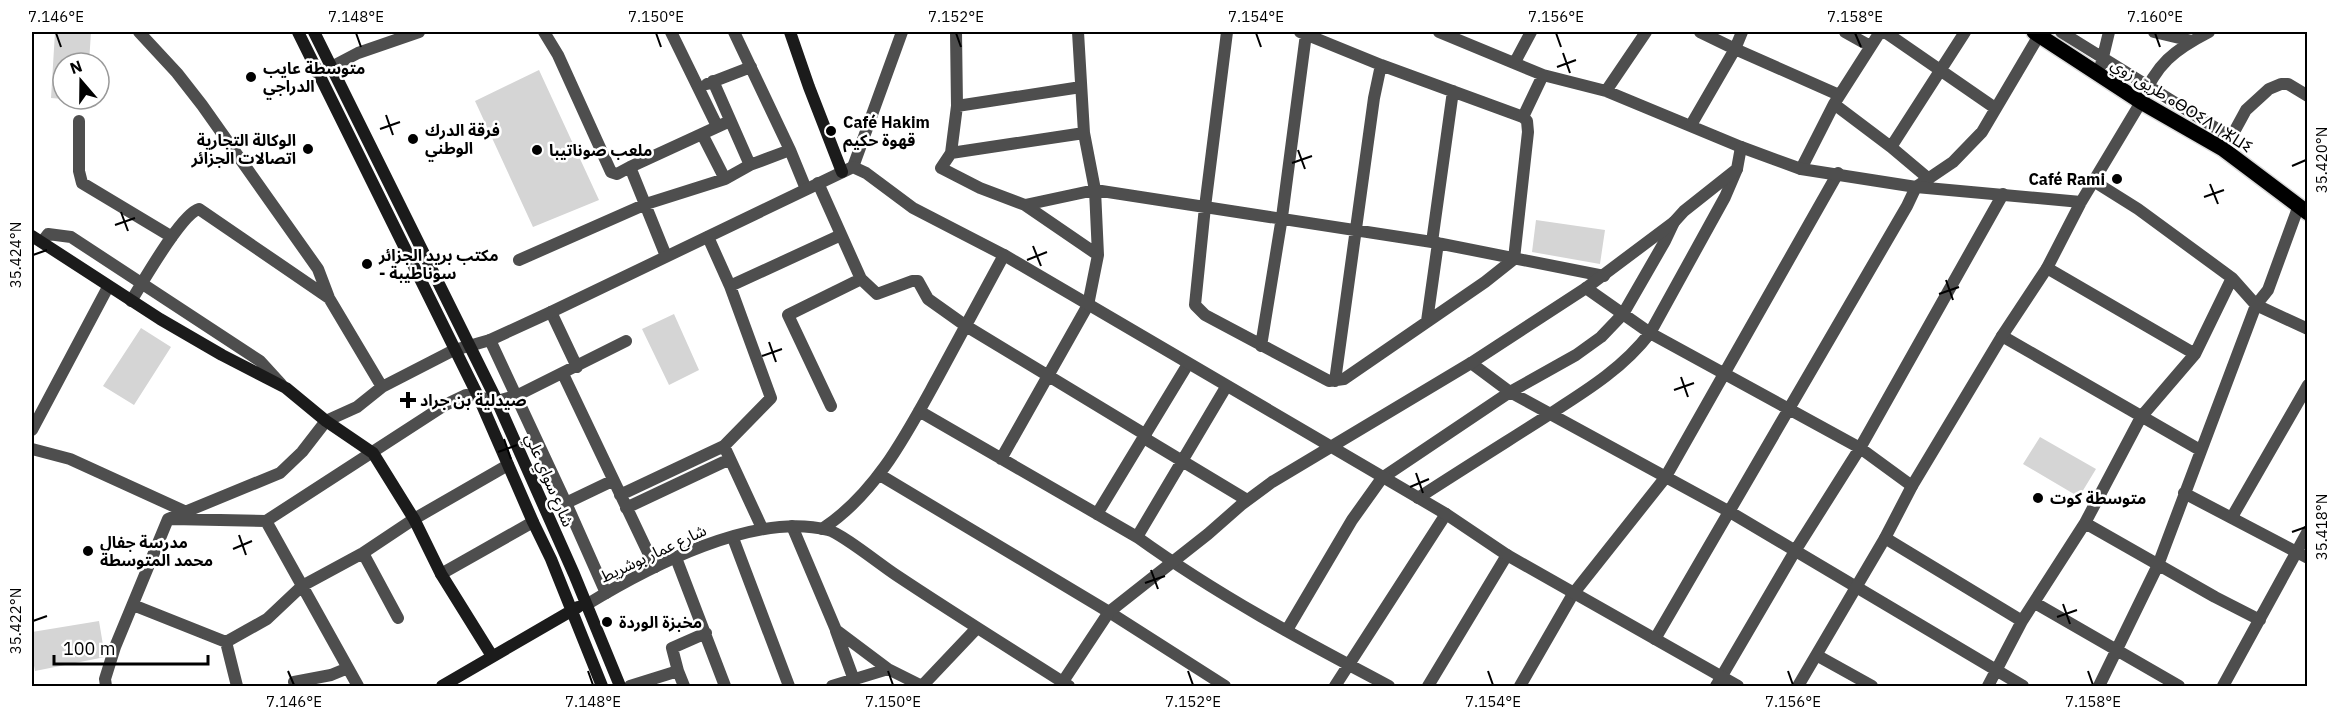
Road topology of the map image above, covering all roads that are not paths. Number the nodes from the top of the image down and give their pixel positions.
1 (138, 32) edge
2 (298, 32) edge
3 (314, 32) edge
4 (419, 32) edge
5 (544, 32) edge
6 (671, 32) edge
7 (734, 32) edge
8 (790, 32) edge
9 (902, 32) edge
10 (956, 32) edge
11 (1078, 32) edge
12 (1227, 32) edge
13 (1440, 32) edge
14 (1531, 32) edge
15 (1646, 32) edge
16 (1700, 32) edge
17 (1742, 32) edge
18 (1845, 32) edge
19 (1880, 32) edge
20 (1885, 32) edge
21 (1965, 32) edge
22 (2061, 32) edge
23 (2109, 32) edge
24 (2154, 32) edge
25 (2209, 32) edge
26 (1303, 33) edge
27 (2038, 33) edge
28 (2192, 41) junction
29 (1870, 46) junction
30 (1735, 49) junction
31 (2101, 58) junction
32 (1515, 62) junction
33 (1381, 65) junction
34 (330, 67) junction
35 (751, 67) junction
36 (1940, 69) junction
37 (318, 74) junction
38 (1544, 75) junction
39 (2100, 75) junction
40 (713, 81) junction
41 (2147, 86) junction
42 (1081, 87) junction
43 (698, 88) junction
44 (1606, 91) junction
45 (1453, 92) junction
46 (2307, 96) edge
47 (1836, 99) junction
48 (2141, 102) junction
49 (957, 106) junction
50 (1995, 108) junction
51 (1523, 117) junction
52 (79, 121) dead end
53 (730, 121) junction
54 (1691, 125) junction
55 (717, 126) junction
56 (1084, 133) junction
57 (702, 134) junction
58 (2228, 143) junction
59 (1741, 147) junction
60 (1891, 147) junction
61 (790, 150) junction
62 (951, 153) junction
63 (750, 165) junction
64 (630, 167) junction
65 (1737, 169) junction
66 (1801, 169) junction
67 (847, 170) junction
68 (1838, 173) junction
69 (725, 179) junction
70 (1929, 179) junction
71 (2095, 182) junction
72 (812, 186) junction
73 (1916, 187) junction
74 (1095, 190) junction
75 (2003, 194) junction
76 (2081, 202) junction
77 (645, 204) junction
78 (1025, 205) junction
79 (1205, 207) junction
80 (2303, 210) edge
81 (1282, 217) junction
82 (1674, 222) junction
83 (1356, 231) junction
84 (841, 235) junction
85 (172, 237) junction
86 (414, 237) junction
87 (708, 237) junction
88 (37, 239) edge
89 (401, 242) junction
90 (1435, 242) junction
91 (1004, 255) junction
92 (1098, 255) junction
93 (666, 256) junction
94 (1514, 259) junction
95 (519, 260) dead end
96 (2047, 268) junction
97 (1604, 276) junction
98 (2232, 278) junction
99 (861, 279) junction
100 (141, 284) junction
101 (730, 286) junction
102 (108, 287) junction
103 (1586, 288) junction
104 (329, 298) junction
105 (131, 301) junction
106 (1088, 305) junction
107 (2256, 305) junction
108 (551, 312) junction
109 (1623, 314) junction
110 (1427, 321) junction
111 (966, 326) junction
112 (2307, 329) edge
113 (1650, 333) junction
114 (2002, 336) junction
115 (490, 340) junction
116 (626, 341) dead end
117 (469, 346) junction
118 (1261, 346) junction
119 (454, 351) junction
120 (2196, 354) junction
121 (1471, 363) junction
122 (1188, 364) junction
123 (577, 367) junction
124 (1723, 373) junction
125 (563, 374) junction
126 (1049, 376) junction
127 (1335, 381) junction
128 (2307, 385) edge
129 (382, 387) junction
130 (1226, 387) junction
131 (286, 388) junction
132 (1510, 392) junction
133 (516, 396) junction
134 (479, 398) junction
135 (497, 401) junction
136 (831, 406) dead end
137 (1789, 408) junction
138 (919, 411) junction
139 (1550, 414) junction
140 (2141, 417) junction
141 (326, 421) junction
142 (32, 430) edge
143 (1145, 437) junction
144 (724, 446) junction
145 (1333, 447) junction
146 (1860, 448) junction
147 (32, 449) edge
148 (2200, 450) junction
149 (373, 453) junction
150 (730, 459) junction
151 (1001, 459) junction
152 (1182, 462) junction
153 (508, 465) junction
154 (880, 475) junction
155 (1382, 478) junction
156 (1665, 478) junction
157 (612, 481) junction
158 (1912, 486) junction
159 (2184, 493) junction
160 (620, 495) junction
161 (1418, 498) junction
162 (1247, 500) junction
163 (566, 502) junction
164 (626, 508) junction
165 (184, 511) junction
166 (1730, 512) junction
167 (1096, 514) junction
168 (1446, 514) junction
169 (2232, 517) junction
170 (168, 519) junction
171 (414, 519) junction
172 (266, 521) junction
173 (533, 522) junction
174 (2085, 523) junction
175 (792, 526) junction
176 (762, 528) junction
177 (822, 529) junction
178 (2307, 531) edge
179 (733, 537) junction
180 (1137, 537) junction
181 (1885, 538) junction
182 (1795, 551) junction
183 (363, 553) junction
184 (1507, 555) junction
185 (2302, 555) edge
186 (676, 558) junction
187 (1172, 562) junction
188 (2158, 565) junction
189 (655, 567) junction
190 (441, 574) junction
191 (302, 586) junction
192 (1856, 586) junction
193 (606, 593) junction
194 (1573, 594) junction
195 (2035, 603) junction
196 (133, 605) junction
197 (586, 605) junction
198 (572, 609) junction
199 (1109, 612) junction
200 (399, 618) dead end
201 (2260, 620) junction
202 (2022, 621) junction
203 (976, 629) junction
204 (836, 630) junction
205 (1287, 630) junction
206 (706, 633) junction
207 (1655, 639) junction
208 (226, 642) junction
209 (2116, 651) junction
210 (1818, 656) junction
211 (492, 657) junction
212 (1348, 665) junction
213 (348, 668) junction
214 (888, 669) junction
215 (678, 671) junction
216 (1996, 671) junction
217 (854, 680) junction
218 (869, 681) edge
219 (294, 682) dead end
220 (1719, 682) edge
221 (1064, 685) edge
222 (106, 687) edge
223 (237, 687) edge
224 (358, 687) edge
225 (442, 687) edge
226 (602, 687) edge
227 (620, 687) edge
228 (630, 687) edge
229 (684, 687) edge
230 (726, 687) edge
231 (789, 687) edge
232 (832, 687) edge
233 (1225, 687) edge
234 (1335, 687) edge
235 (1389, 687) edge
236 (1428, 687) edge
237 (1520, 687) edge
238 (1738, 687) edge
239 (1798, 687) edge
240 (1872, 687) edge
241 (1988, 687) edge
242 (2023, 687) edge
243 (2099, 687) edge
244 (2179, 687) edge
245 (2223, 687) edge

1 - 104 street
2 - 37 main road, شارع سواي علي
3 - 34 main road, شارع سواي علي
4 - 34 street
5 - 64 street
6 - 43 street
7 - 35 street
8 - 67 main road
9 - 67 street
10 - 49 street
11 - 42 street
12 - 79 street
13 - 32 street
14 - 32 street
15 - 44 street
16 - 30 street
17 - 30 street
18 - 29 street
19 - 29 street
20 - 36 street
21 - 36 street
22 - 31 street
23 - 31 street
24 - 28 street
25 - 28 street
26 - 33 street
26 - 81 street
27 - 39 main road, طريق زوي ⴰⴱⵔⵉⴷ ⵏ ⵣⵡⵉ
27 - 50 street
28 - 41 street
29 - 47 street
30 - 47 street
30 - 54 street
31 - 39 street
31 - 41 street
32 - 38 street
33 - 45 street
33 - 83 street
34 - 37 street
34 - 86 main road, شارع سواي علي
35 - 40 street
35 - 61 street
36 - 50 street
36 - 60 street
37 - 89 main road, شارع سواي علي
38 - 44 street
38 - 51 street
39 - 48 main road, طريق زوي ⴰⴱⵔⵉⴷ ⵏ ⵣⵡⵉ
40 - 43 street
40 - 53 street
41 - 48 street
41 - 58 street
42 - 49 street
42 - 56 street
43 - 55 street
44 - 54 street
45 - 51 street
45 - 90 street
46 - 58 street
47 - 60 street
47 - 66 street
48 - 58 main road, طريق زوي ⴰⴱⵔⵉⴷ ⵏ ⵣⵡⵉ
48 - 71 street
49 - 62 street
50 - 70 street
51 - 94 street
52 - 85 street
53 - 55 street
53 - 63 street
54 - 59 street
55 - 57 street
56 - 62 street
56 - 74 street
57 - 64 street
57 - 69 street
58 - 80 main road, طريق زوي ⴰⴱⵔⵉⴷ ⵏ ⵣⵡⵉ
59 - 65 street
59 - 66 street
60 - 70 street
61 - 63 street
61 - 72 street
62 - 78 street
63 - 69 street
64 - 77 street
65 - 82 street
65 - 113 street
66 - 68 street
67 - 72 street
67 - 91 street
68 - 73 street
68 - 124 street
69 - 77 street
70 - 73 street
71 - 76 street
71 - 98 street
72 - 84 street
72 - 87 street
73 - 75 street
73 - 137 street
74 - 78 street
74 - 79 street
74 - 92 street
75 - 76 street
75 - 146 street
76 - 96 street
77 - 93 street
77 - 95 street
78 - 92 street
79 - 81 street
79 - 118 street
80 - 107 street
81 - 83 street
81 - 118 street
82 - 97 street
82 - 109 street
83 - 90 street
83 - 127 street
84 - 99 street
84 - 101 street
85 - 100 street
85 - 104 street
86 - 89 main road
86 - 117 main road, شارع سواي علي
87 - 93 street
87 - 101 street
88 - 100 street
88 - 102 main road
89 - 119 main road, شارع سواي علي
90 - 94 street
90 - 110 street
91 - 106 street
91 - 111 street
92 - 106 street
93 - 108 street
94 - 97 street
94 - 110 street
96 - 114 street
96 - 120 street
97 - 103 street
98 - 107 street
98 - 120 street
99 - 111 street
99 - 136 street
100 - 105 street
100 - 131 street
101 - 144 street
102 - 105 main road
102 - 142 street
103 - 109 street
103 - 121 street
104 - 129 street
105 - 131 main road
106 - 122 street
106 - 126 street
107 - 112 street
107 - 148 street
108 - 115 street
108 - 123 street
109 - 113 street
109 - 132 street
110 - 127 street
111 - 126 street
111 - 138 street
113 - 124 street
113 - 139 street
114 - 140 street
114 - 158 street
115 - 117 street
115 - 133 street
116 - 123 street
117 - 119 street
117 - 135 main road, شارع سواي علي
118 - 127 street
119 - 129 street
119 - 134 main road, شارع سواي علي
120 - 140 street
121 - 132 street
121 - 145 street
122 - 130 street
122 - 143 street
123 - 125 street
124 - 137 street
124 - 156 street
125 - 133 street
125 - 157 street
126 - 143 street
126 - 151 street
128 - 169 street
129 - 141 street
130 - 145 street
130 - 152 street
131 - 141 main road
132 - 139 street
132 - 155 street
133 - 135 street
133 - 163 street
134 - 135 street
134 - 149 street
134 - 153 main road, شارع سواي علي
135 - 197 main road, شارع سواي علي
137 - 146 street
137 - 166 street
138 - 151 street
138 - 154 street
139 - 156 street
139 - 161 street
140 - 148 street
140 - 174 street
141 - 149 main road
141 - 165 street
143 - 152 street
143 - 167 street
144 - 150 street
144 - 160 street
145 - 155 street
145 - 162 street
146 - 158 street
146 - 182 street
147 - 165 street
148 - 159 street
149 - 171 main road
149 - 172 street
150 - 164 street
150 - 176 street
151 - 167 street
152 - 162 street
152 - 180 street
153 - 171 street
153 - 173 main road, شارع سواي علي
154 - 177 street
154 - 199 street
155 - 161 street
155 - 205 street
156 - 166 street
156 - 194 street
157 - 160 street
157 - 163 street
158 - 181 street
159 - 169 street
159 - 188 street
160 - 164 street
161 - 168 street
162 - 187 street
163 - 193 street
164 - 189 street
165 - 170 street
166 - 182 street
166 - 207 street
167 - 180 street
168 - 184 street
168 - 212 street
169 - 185 street
170 - 172 street
170 - 196 street
171 - 183 street
171 - 190 main road
172 - 191 street
173 - 190 street
173 - 198 main road, شارع سواي علي
174 - 188 street
174 - 195 street
175 - 176 street, شارع عمار بوشريط
175 - 177 street, شارع عمار بوشريط
175 - 204 street
176 - 179 street, شارع عمار بوشريط
177 - 203 street, شارع عمار بوشريط
178 - 185 street
179 - 186 street, شارع عمار بوشريط
179 - 231 street
180 - 187 street
181 - 192 street
181 - 202 street
182 - 192 street
182 - 220 street
183 - 191 street
183 - 200 street
184 - 194 street
184 - 236 street
185 - 201 street
186 - 189 street, شارع عمار بوشريط
186 - 206 street
187 - 199 street
187 - 205 street
188 - 201 street
188 - 209 street
189 - 193 street, شارع عمار بوشريط
190 - 211 main road
191 - 208 street
191 - 213 street
192 - 210 street
192 - 216 street
193 - 197 street, شارع عمار بوشريط
194 - 207 street
194 - 237 street
195 - 202 street
195 - 209 street
196 - 208 street
196 - 222 street
197 - 198 main road, شارع عمار بوشريط
197 - 227 main road, شارع سواي علي
198 - 211 main road, شارع عمار بوشريط
198 - 226 main road, شارع سواي علي
199 - 221 street
199 - 233 street
201 - 245 street
202 - 216 street
203 - 214 street
203 - 221 street, شارع عمار بوشريط
204 - 214 street
204 - 217 street
205 - 212 street
206 - 215 street
206 - 230 street
207 - 220 street
208 - 223 street
209 - 243 street
209 - 244 street
210 - 239 street
210 - 240 street
211 - 225 main road, شارع عمار بوشريط
212 - 234 street
212 - 235 street
213 - 219 street
213 - 224 street
214 - 218 street
215 - 228 street
215 - 229 street
216 - 241 street
216 - 242 street
217 - 218 street
217 - 232 street
220 - 238 street

